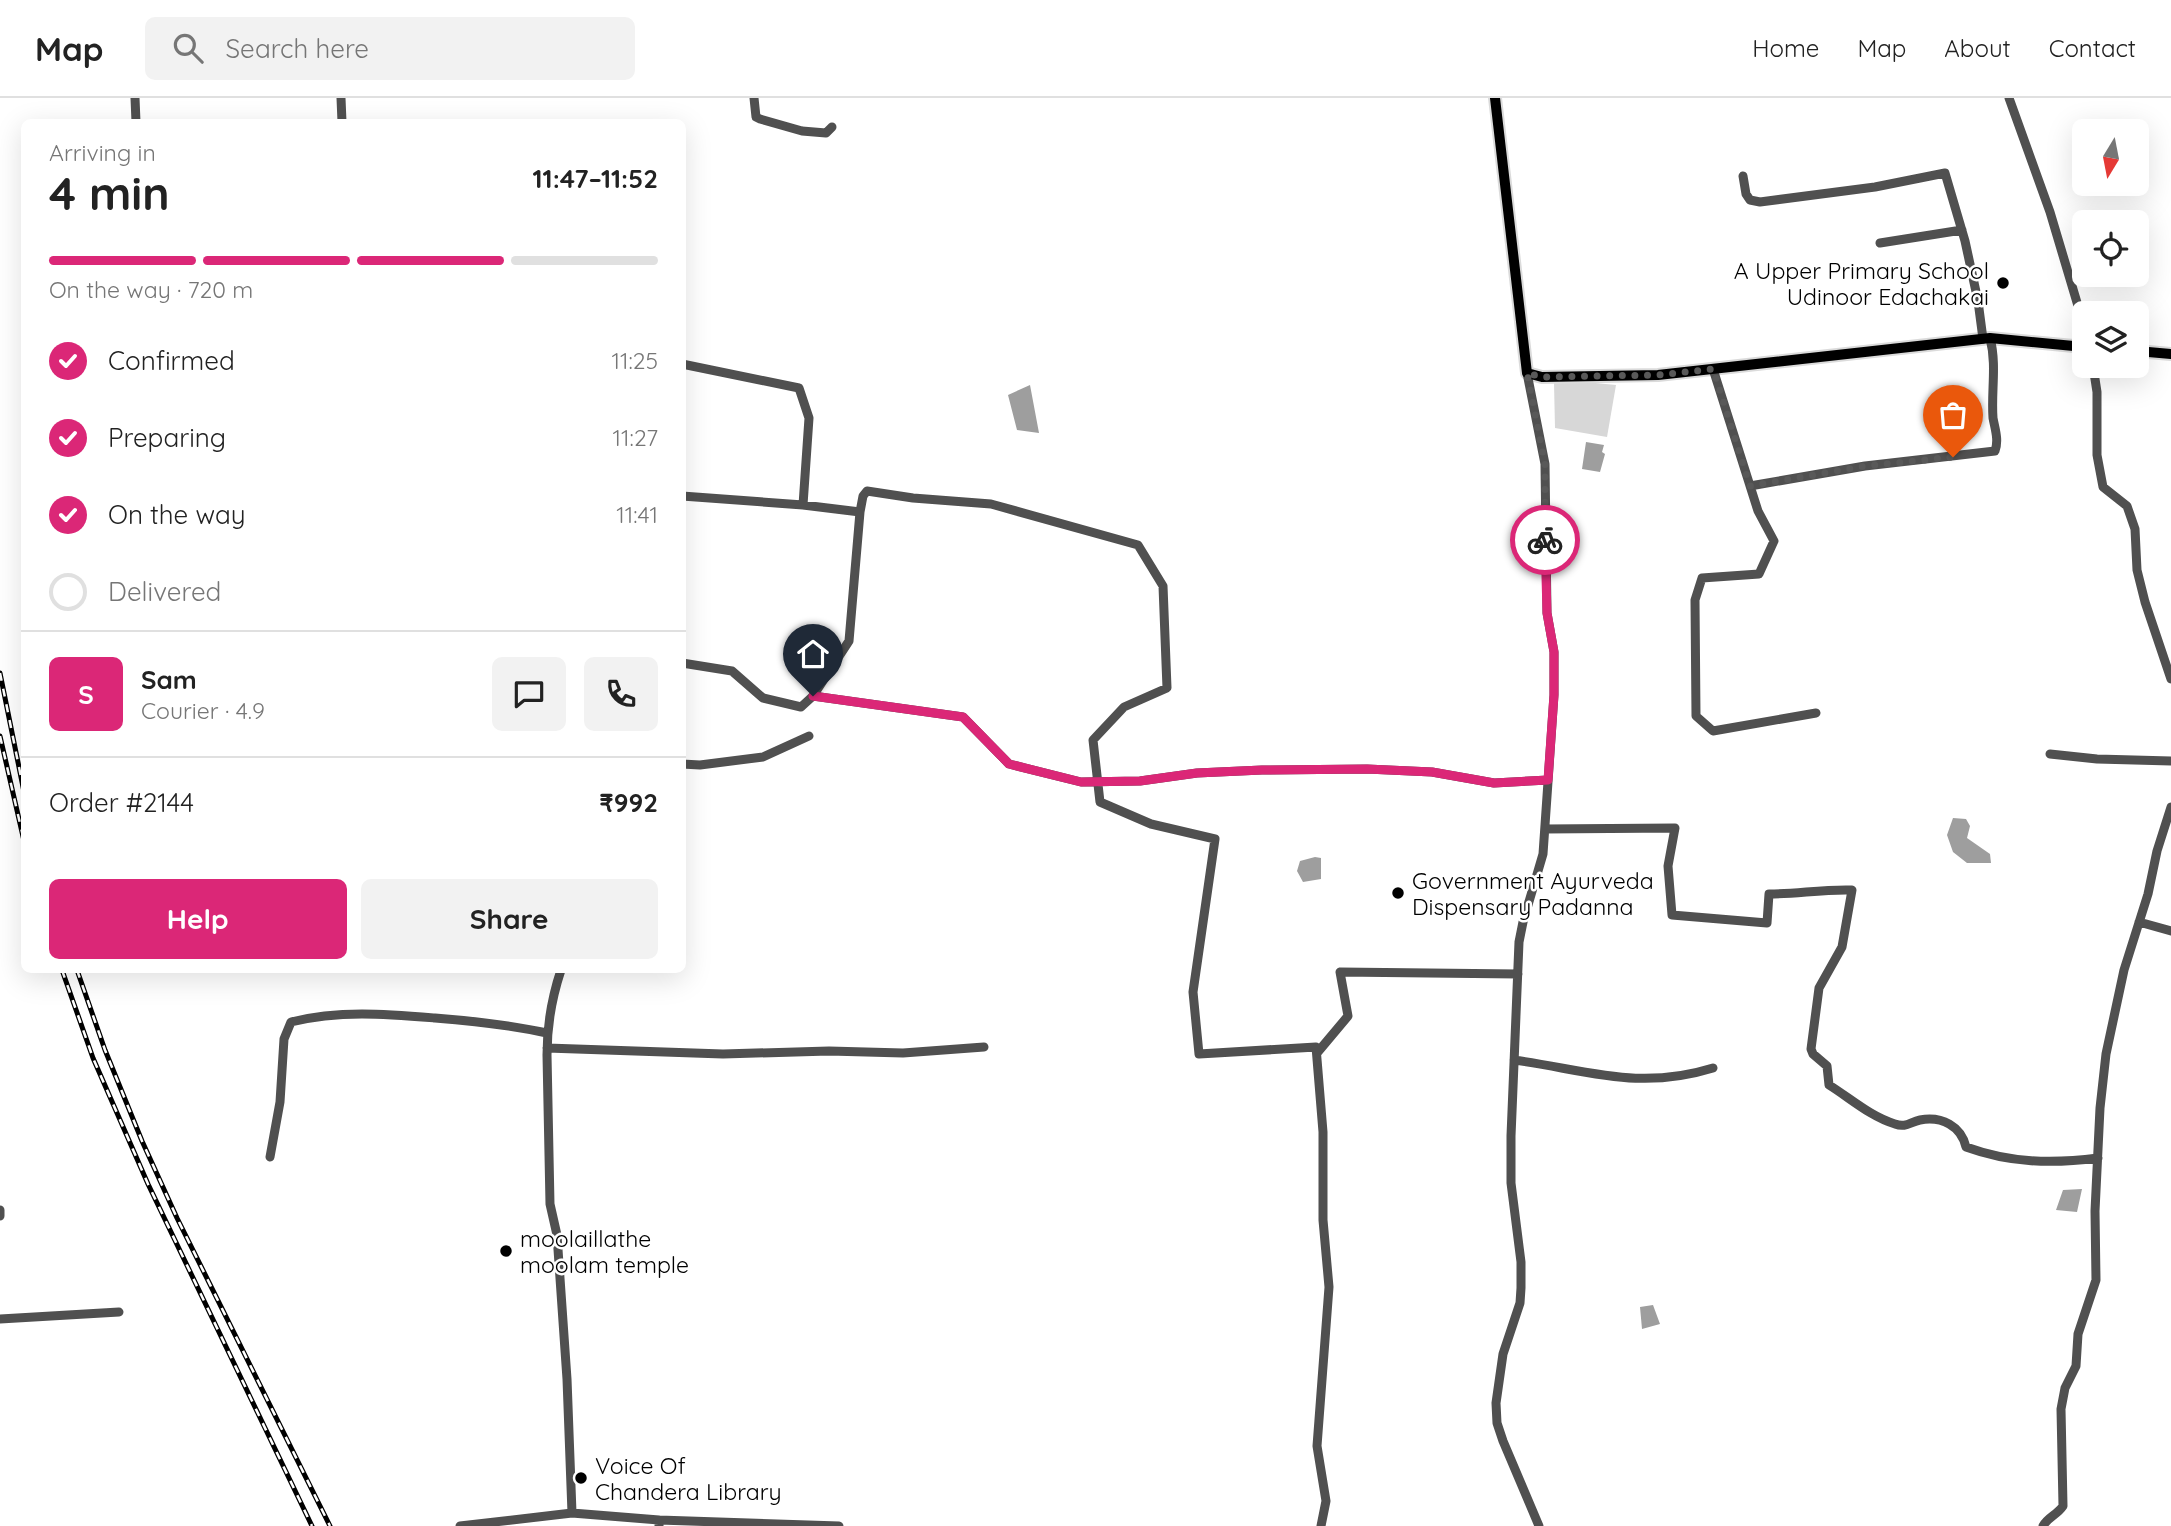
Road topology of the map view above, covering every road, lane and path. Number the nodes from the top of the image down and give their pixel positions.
1 (135, 98) edge
2 (341, 98) edge
3 (754, 98) edge
4 (1494, 98) edge
5 (2009, 98) edge
6 (136, 119) edge
7 (342, 119) edge
8 (832, 127) dead end
9 (1743, 176) dead end
10 (1962, 229) junction
11 (1880, 243) dead end
12 (2077, 301) edge
13 (1987, 339) junction
14 (2072, 346) edge
15 (2149, 352) edge
16 (2171, 354) edge
17 (686, 365) edge
18 (1713, 369) junction
19 (1527, 373) junction
20 (2095, 378) edge
21 (1750, 486) junction
22 (686, 496) edge
23 (803, 505) junction
24 (860, 512) junction
25 (686, 664) edge
26 (2171, 679) edge
27 (813, 696) junction
28 (1816, 713) dead end
29 (809, 736) dead end
30 (2050, 754) dead end
31 (2171, 761) edge
32 (686, 764) edge
33 (1548, 780) junction
34 (1098, 782) junction
35 (2171, 807) edge
36 (1545, 829) junction
37 (2139, 922) junction
38 (2171, 931) edge
39 (560, 973) edge
40 (1518, 974) junction
41 (547, 1032) junction
42 (984, 1046) dead end
43 (547, 1048) junction
44 (1317, 1053) junction
45 (1514, 1060) junction
46 (1713, 1068) dead end
47 (270, 1157) dead end
48 (2098, 1158) junction
49 (0, 1210) edge
50 (0, 1216) edge
51 (119, 1312) dead end
52 (0, 1320) edge
53 (572, 1513) junction
54 (659, 1523) edge
55 (460, 1526) edge
56 (839, 1526) edge
57 (1321, 1526) edge
58 (1539, 1526) edge
59 (2043, 1526) edge

1 - 6 street
2 - 7 street
3 - 8 street
4 - 19 main road
5 - 12 street
9 - 10 street
10 - 11 street
10 - 13 street
13 - 14 main road
13 - 18 main road
13 - 21 street
15 - 16 main road
17 - 23 street
18 - 19 main road
18 - 21 street
19 - 33 street
20 - 26 street
21 - 28 street
22 - 23 street
23 - 24 street
24 - 27 street
24 - 34 street
25 - 27 street
27 - 34 street
29 - 32 street
30 - 31 street
33 - 34 street
33 - 36 street
34 - 44 street
35 - 37 street
36 - 40 street
36 - 48 street
37 - 38 street
37 - 48 street
39 - 41 street
40 - 44 street
40 - 45 street
41 - 43 street
41 - 47 street
42 - 43 street
43 - 53 street
44 - 57 street
45 - 46 street
45 - 58 street
48 - 59 street
49 - 50 street
51 - 52 street
53 - 54 street
53 - 55 street
54 - 56 street

